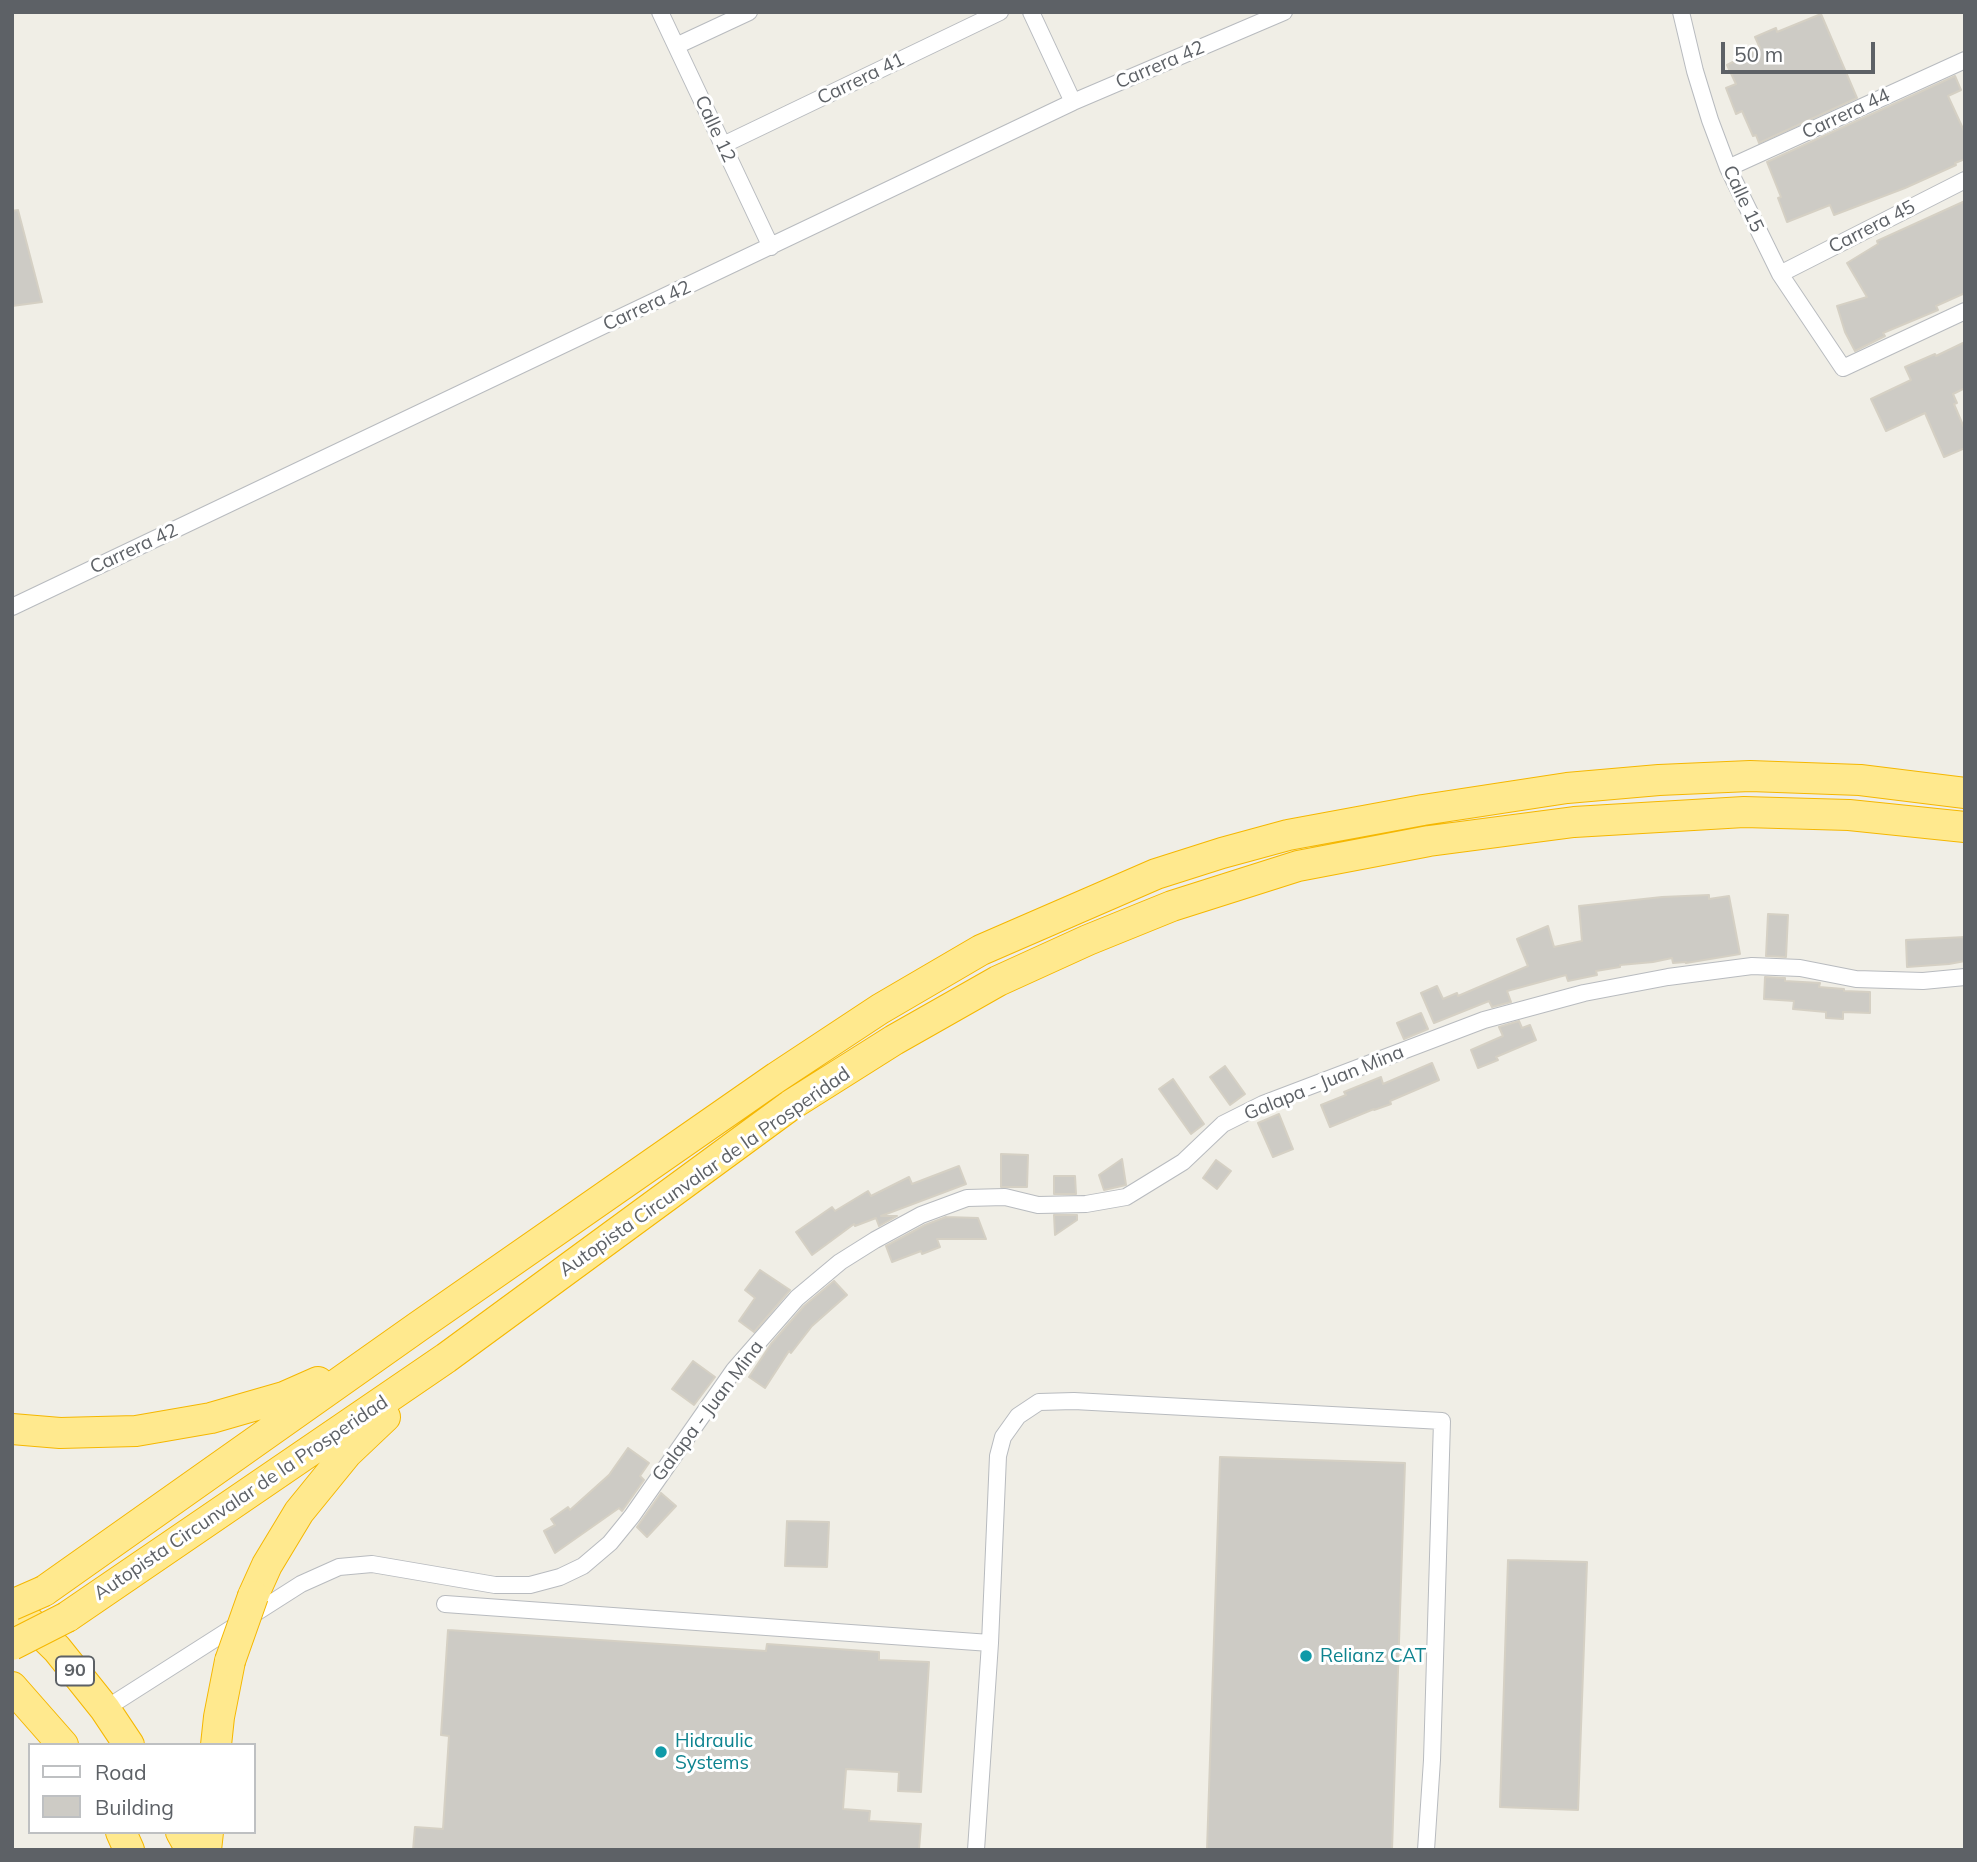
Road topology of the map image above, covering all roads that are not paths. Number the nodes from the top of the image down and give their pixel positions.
1 (660, 12) edge
2 (749, 12) edge
3 (1000, 12) edge
4 (1031, 12) edge
5 (1284, 12) edge
6 (1681, 12) edge
7 (677, 47) junction
8 (1965, 60) edge
9 (1073, 102) junction
10 (723, 145) junction
11 (1728, 168) junction
12 (1965, 180) edge
13 (771, 247) junction
14 (1780, 274) junction
15 (1965, 311) edge
16 (12, 607) edge
17 (1965, 793) edge
18 (1965, 827) edge
19 (1965, 977) edge
20 (419, 1326) junction
21 (446, 1358) junction
22 (12, 1429) edge
23 (444, 1604) dead end
24 (12, 1605) edge
25 (989, 1643) junction
26 (12, 1645) edge
27 (12, 1687) edge
28 (105, 1709) junction
29 (61, 1743) edge
30 (128, 1743) edge
31 (216, 1743) edge
32 (122, 1834) edge
33 (182, 1834) edge
34 (129, 1850) edge
35 (191, 1850) edge
36 (976, 1850) edge
37 (1426, 1850) edge

1 - 7 street, Calle 12
2 - 7 street
3 - 10 street, Carrera 41
4 - 9 street
5 - 9 street, Carrera 42
6 - 11 street, Calle 15
7 - 10 street, Calle 12
8 - 11 street, Carrera 44
9 - 13 street, Carrera 42
10 - 13 street, Calle 12
11 - 14 street, Calle 15
12 - 14 street, Carrera 45
13 - 16 street, Carrera 42
14 - 15 street, Calle 15
17 - 20 highway, Autopista Circunvalar de la Prosperidad
18 - 21 highway, Autopista Circunvalar de la Prosperidad
19 - 28 street, Galapa - Juan Mina
20 - 22 highway
20 - 24 highway, Autopista Circunvalar de la Prosperidad, bridge
21 - 26 highway, Autopista Circunvalar de la Prosperidad, bridge
21 - 31 highway, bridge
23 - 25 street
24 - 28 highway, 90
25 - 36 street
25 - 37 street
27 - 29 highway
28 - 30 highway, 90
32 - 34 highway
33 - 35 highway

